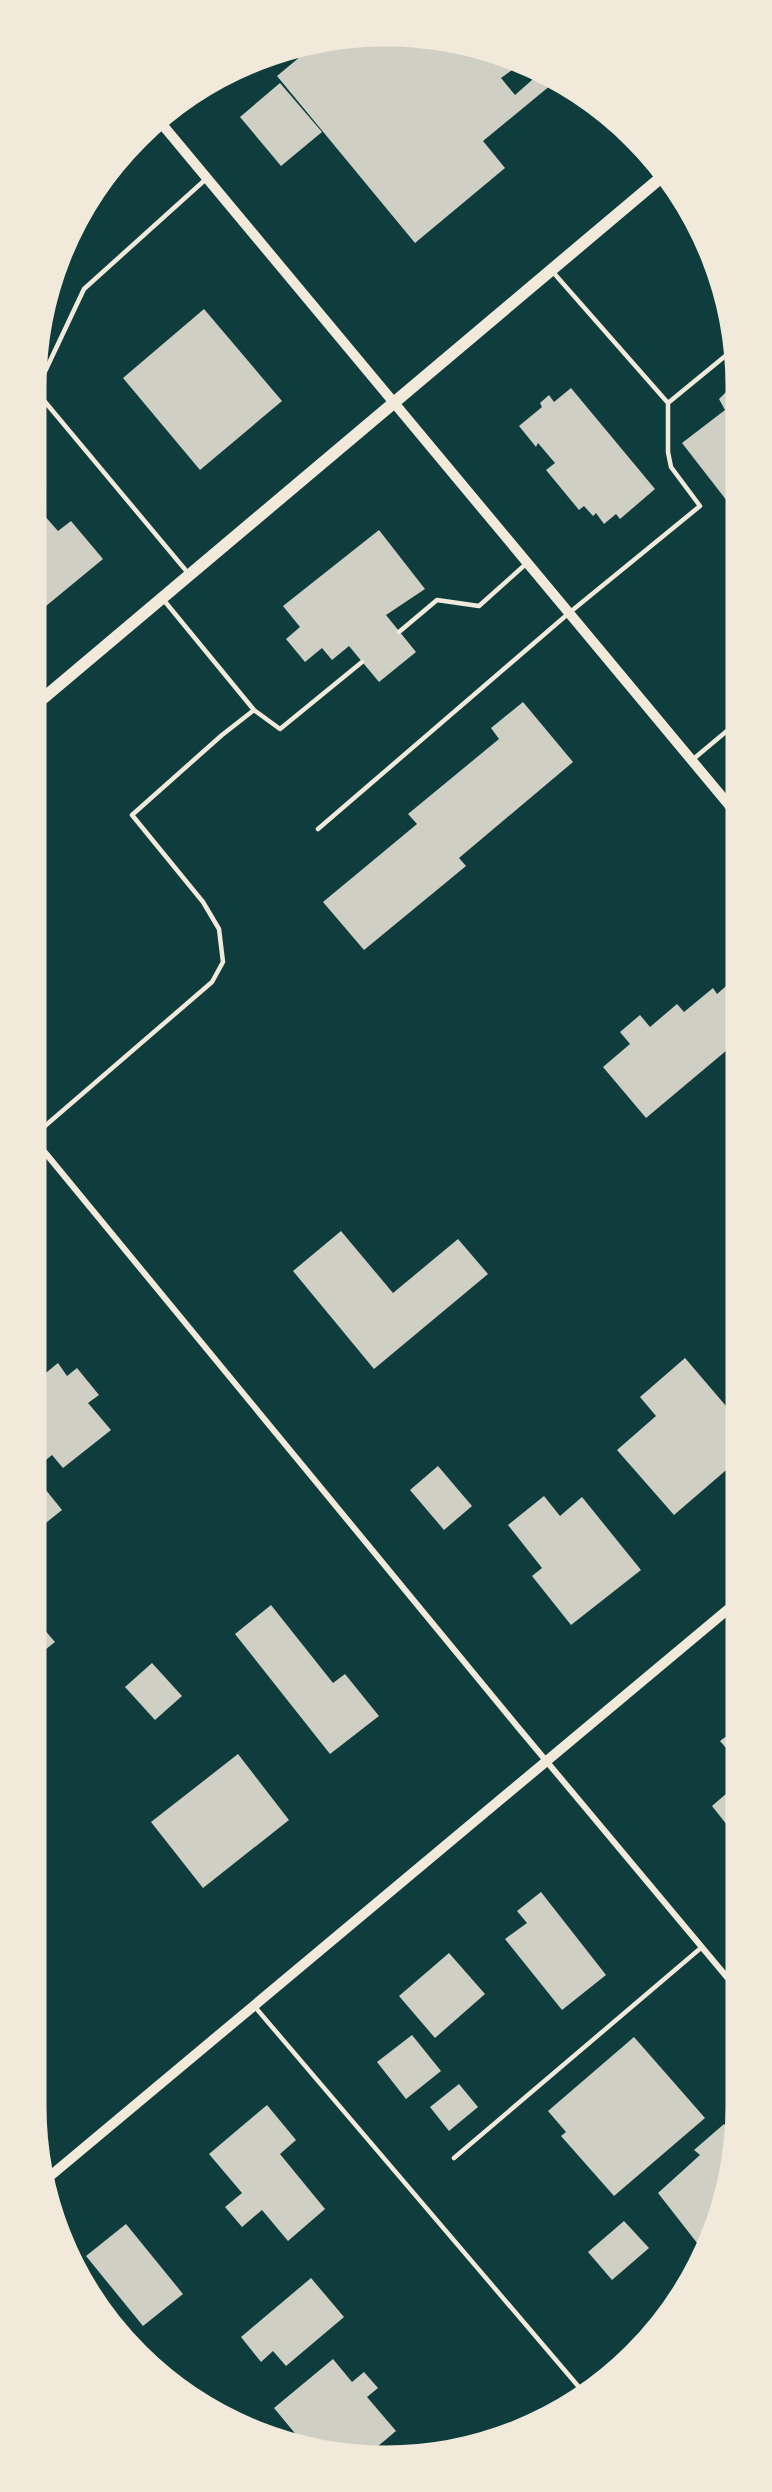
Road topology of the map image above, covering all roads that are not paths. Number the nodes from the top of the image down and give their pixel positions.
1 (164, 127) edge
2 (207, 178) junction
3 (658, 180) edge
4 (552, 271) junction
5 (725, 356) edge
6 (46, 370) edge
7 (45, 402) edge
8 (668, 403) junction
9 (394, 404) junction
10 (527, 563) junction
11 (189, 575) junction
12 (162, 598) junction
13 (569, 613) junction
14 (399, 632) dead end
15 (362, 662) dead end
16 (45, 697) edge
17 (254, 710) junction
18 (727, 731) edge
19 (691, 760) junction
20 (727, 803) edge
21 (318, 830) dead end
22 (45, 1126) edge
23 (45, 1153) edge
24 (727, 1610) edge
25 (546, 1761) junction
26 (702, 1947) junction
27 (727, 1977) edge
28 (255, 2007) junction
29 (454, 2158) dead end
30 (52, 2174) edge
31 (579, 2387) edge

1 - 2 street
2 - 6 lane
2 - 9 street
3 - 4 main road
4 - 8 lane
4 - 9 main road
5 - 8 lane
7 - 11 lane
8 - 13 lane
9 - 10 street
9 - 11 main road
10 - 13 street
10 - 14 lane
11 - 12 main road
12 - 16 main road
12 - 17 lane
13 - 19 street
13 - 21 lane
15 - 17 lane
17 - 22 lane
18 - 19 lane
19 - 20 street
23 - 25 street
24 - 25 street
25 - 26 street
25 - 28 street
26 - 27 street
26 - 29 lane
28 - 30 street
28 - 31 lane

